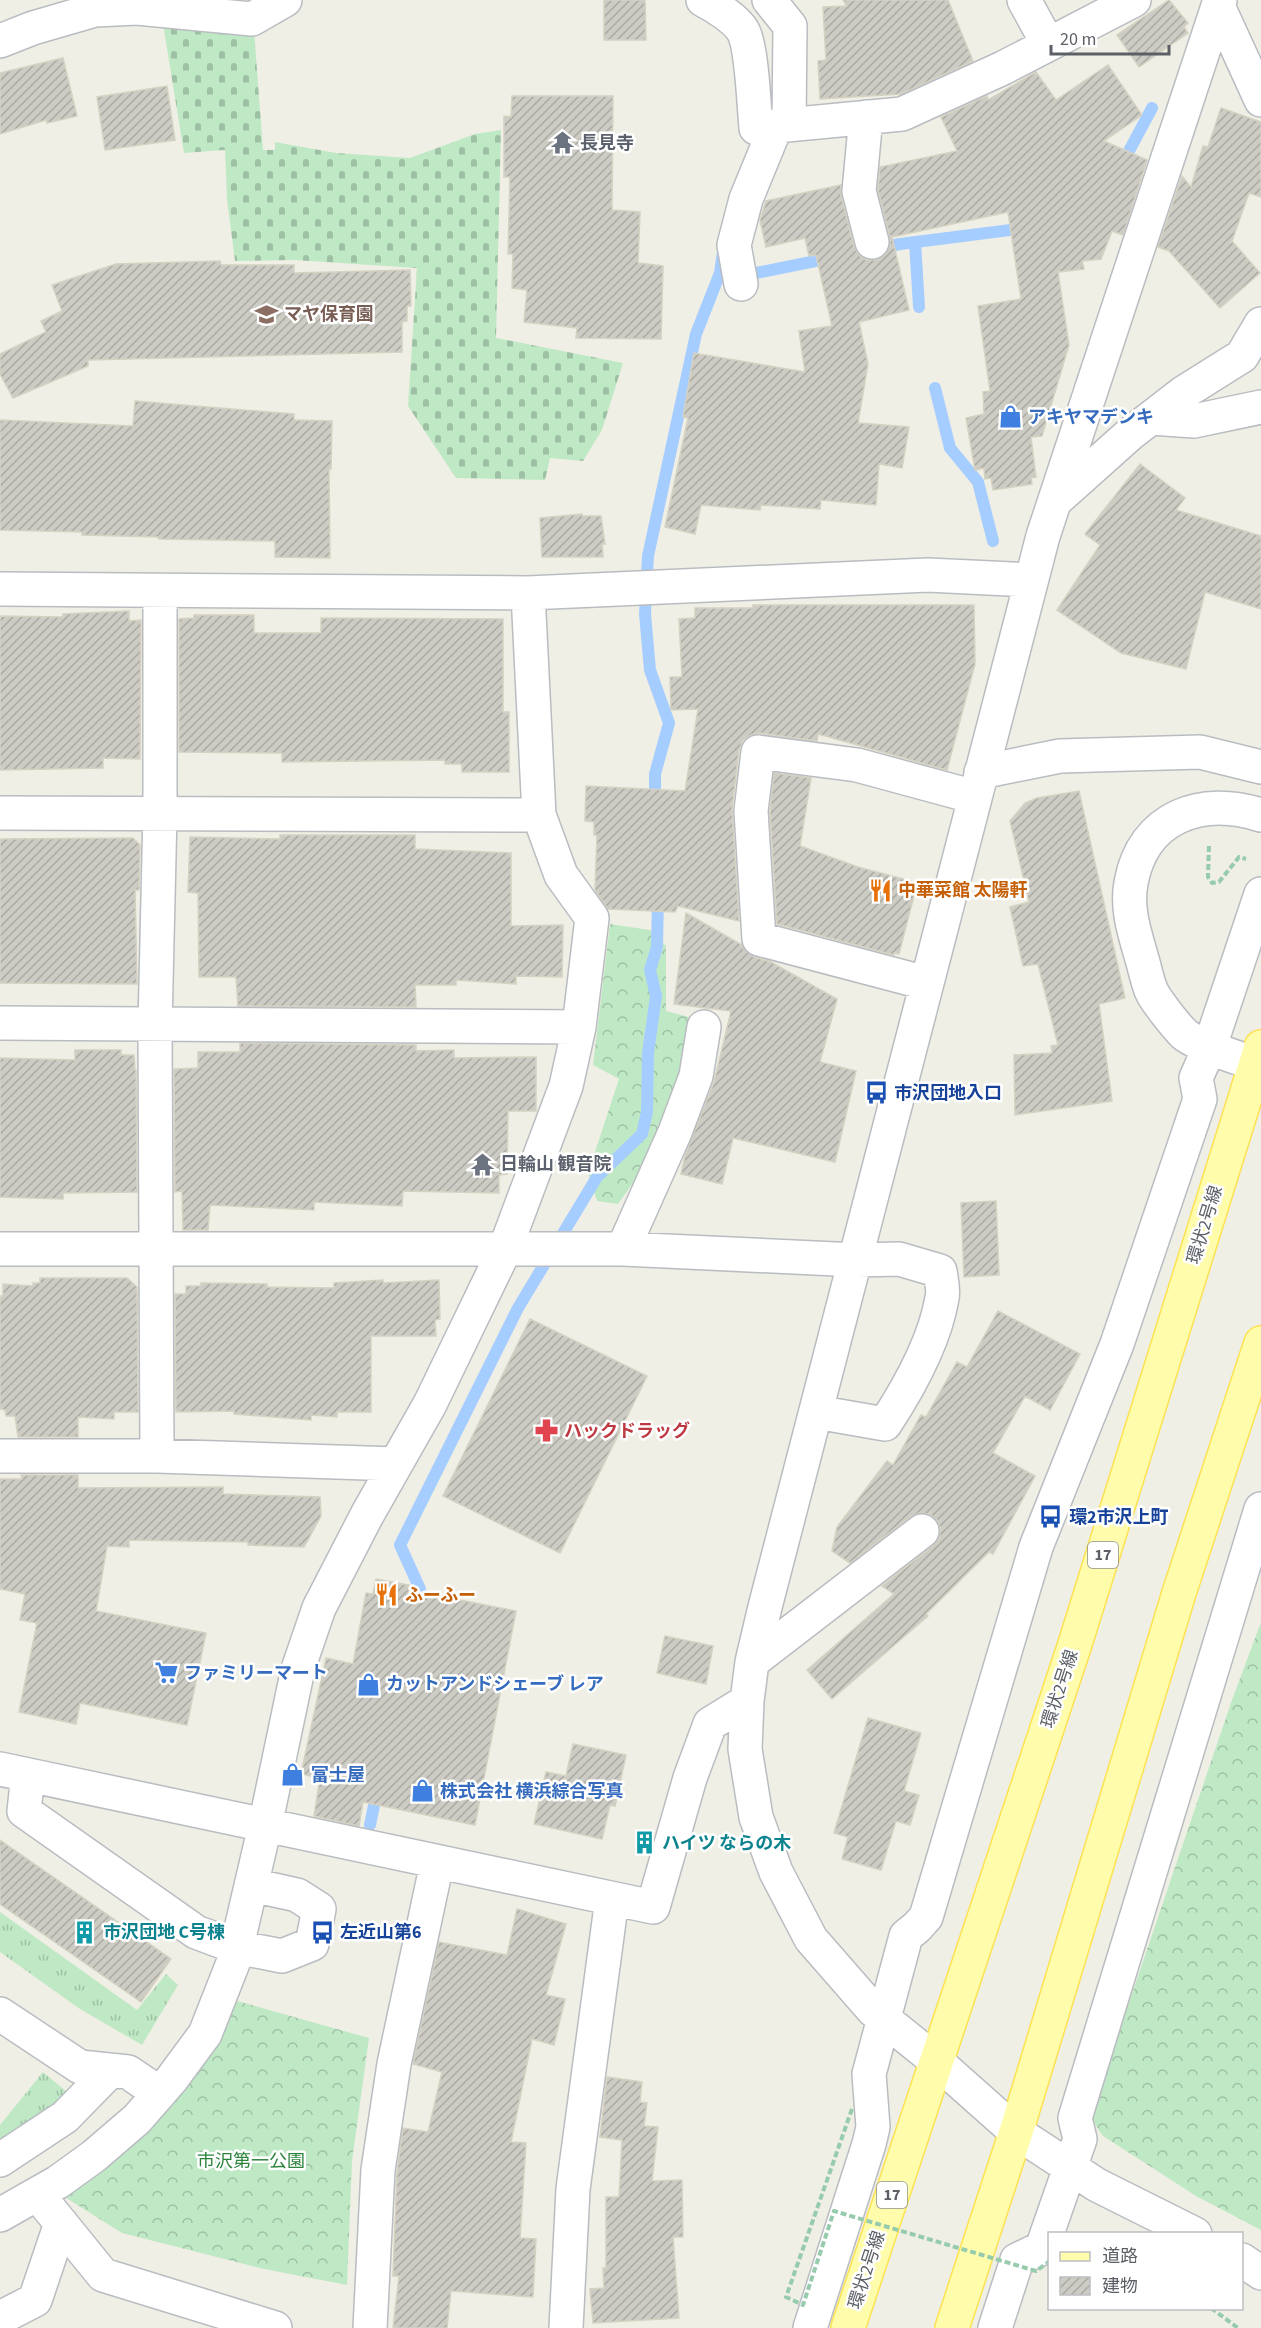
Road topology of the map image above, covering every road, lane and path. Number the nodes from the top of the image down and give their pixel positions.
1 (285, 0) edge
2 (703, 0) edge
3 (769, 0) edge
4 (1024, 0) edge
5 (1134, 0) edge
6 (1219, 2) edge
7 (0, 41) edge
8 (1048, 44) junction
9 (1261, 100) edge
10 (866, 117) junction
11 (782, 125) junction
12 (872, 242) dead end
13 (739, 277) dead end
14 (1261, 324) edge
15 (1261, 407) edge
16 (1151, 418) junction
17 (1054, 502) junction
18 (1031, 580) junction
19 (0, 589) edge
20 (160, 591) junction
21 (528, 593) junction
22 (1261, 767) edge
23 (978, 785) junction
24 (0, 813) edge
25 (160, 813) junction
26 (539, 815) junction
27 (1261, 815) edge
28 (1210, 844) dead end
29 (1233, 864) dead end
30 (1261, 894) edge
31 (926, 983) junction
32 (0, 1023) edge
33 (155, 1025) junction
34 (579, 1027) junction
35 (704, 1027) dead end
36 (1210, 1046) junction
37 (1258, 1056) edge
38 (155, 1248) junction
39 (0, 1249) edge
40 (505, 1249) junction
41 (623, 1249) junction
42 (857, 1260) junction
43 (1261, 1343) edge
44 (816, 1412) junction
45 (0, 1455) edge
46 (157, 1456) junction
47 (396, 1464) junction
48 (1261, 1509) edge
49 (922, 1531) dead end
50 (752, 1662) junction
51 (747, 1701) junction
52 (14, 1772) edge
53 (265, 1826) junction
54 (437, 1863) junction
55 (252, 1885) junction
56 (612, 1899) junction
57 (236, 1947) junction
58 (0, 2014) edge
59 (884, 2018) junction
60 (936, 2061) junction
61 (110, 2071) junction
62 (159, 2093) junction
63 (852, 2109) dead end
64 (1016, 2132) junction
65 (0, 2160) edge
66 (1071, 2168) junction
67 (38, 2195) junction
68 (0, 2215) edge
69 (61, 2223) junction
70 (1191, 2232) edge
71 (1243, 2261) edge
72 (1048, 2262) edge
73 (1261, 2273) edge
74 (1214, 2310) edge
75 (0, 2318) edge
76 (275, 2328) edge
77 (370, 2328) edge
78 (566, 2328) edge
79 (810, 2328) edge
80 (848, 2328) edge
81 (952, 2328) edge
82 (995, 2328) edge
83 (1238, 2328) edge

1 - 7 street
2 - 11 street
3 - 11 street
4 - 8 street
5 - 8 street
6 - 9 street
6 - 17 street
8 - 10 street
10 - 11 street
10 - 12 street
11 - 13 street
14 - 16 street
15 - 16 street
16 - 17 street
17 - 18 street
18 - 21 street
18 - 23 street
19 - 20 street
20 - 21 street
20 - 25 street
21 - 26 street
22 - 23 street
23 - 31 street
23 - 31 street
24 - 25 street
25 - 26 street
25 - 33 street
26 - 34 street
27 - 36 street
28 - 29 path
30 - 36 street
31 - 42 street
32 - 33 street
33 - 34 street
33 - 38 street
34 - 40 street
35 - 41 street
36 - 37 street
36 - 59 street
37 - 60 main road, 環状2号線 / 17
38 - 39 street
38 - 40 street
38 - 46 street
40 - 41 street
40 - 47 street
41 - 42 street
42 - 44 street
42 - 44 street
43 - 64 main road
44 - 50 street
45 - 46 street
46 - 47 street
47 - 53 street
48 - 66 street
49 - 50 street
50 - 51 street
51 - 56 street
51 - 59 street
52 - 53 street
52 - 57 street
53 - 54 street
53 - 55 street
54 - 56 street
54 - 77 street
55 - 57 street
55 - 57 street
56 - 78 street
57 - 62 street
58 - 61 street
59 - 60 street
59 - 79 street
60 - 64 street
60 - 80 main road, 環状2号線 / 17
61 - 62 street
61 - 65 street
62 - 67 street
63 - 72 path, bridge
64 - 66 street
64 - 81 main road
66 - 70 street
66 - 82 street
67 - 68 street
67 - 69 street
69 - 75 street
69 - 76 street
71 - 73 street
74 - 83 path

